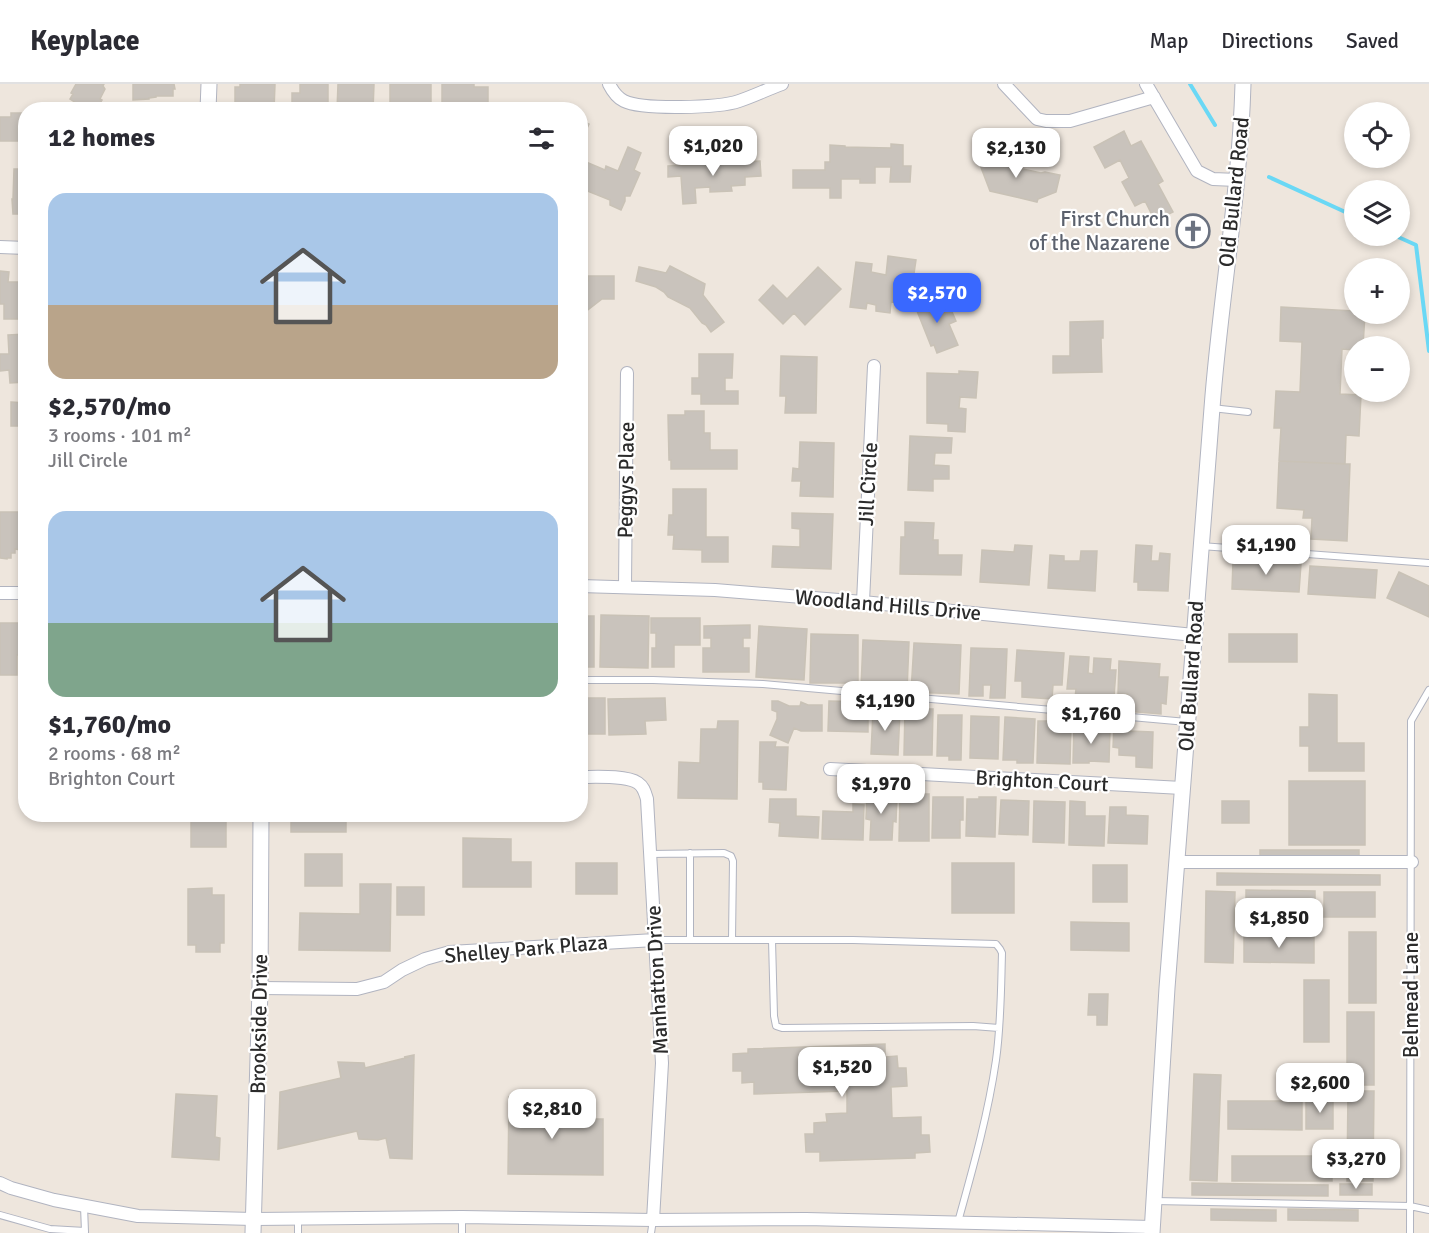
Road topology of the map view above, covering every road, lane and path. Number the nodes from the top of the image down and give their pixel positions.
1 (209, 84) edge
2 (609, 84) edge
3 (782, 84) edge
4 (1004, 84) edge
5 (1146, 84) edge
6 (1243, 84) edge
7 (1154, 97) junction
8 (208, 102) edge
9 (1237, 180) junction
10 (0, 247) edge
11 (18, 248) edge
12 (874, 366) dead end
13 (627, 373) dead end
14 (1212, 408) junction
15 (1248, 412) dead end
16 (1201, 546) junction
17 (1429, 563) edge
18 (588, 586) edge
19 (625, 587) junction
20 (0, 593) edge
21 (18, 593) edge
22 (863, 602) junction
23 (1194, 635) junction
24 (588, 680) edge
25 (1429, 690) edge
26 (1187, 722) junction
27 (830, 770) dead end
28 (588, 777) edge
29 (1182, 788) junction
30 (261, 822) edge
31 (690, 853) junction
32 (650, 854) junction
33 (1177, 862) junction
34 (1412, 862) junction
35 (655, 940) junction
36 (690, 940) junction
37 (732, 940) junction
38 (772, 940) junction
39 (260, 988) junction
40 (999, 1028) junction
41 (0, 1183) edge
42 (1154, 1200) junction
43 (84, 1206) junction
44 (1410, 1206) junction
45 (1429, 1210) edge
46 (0, 1215) edge
47 (462, 1218) junction
48 (298, 1219) junction
49 (958, 1222) junction
50 (253, 1226) edge
51 (652, 1227) edge
52 (1152, 1230) edge
53 (85, 1232) edge
54 (298, 1233) edge
55 (462, 1233) edge
56 (1410, 1233) edge

1 - 8 street
2 - 3 street
4 - 7 street
5 - 7 street
6 - 9 street, Old Bullard Road
7 - 9 street
9 - 14 street, Old Bullard Road
10 - 11 street
12 - 22 street, Jill Circle
13 - 19 street, Peggys Place
14 - 15 lane
14 - 16 street, Old Bullard Road
16 - 17 lane
16 - 23 street, Old Bullard Road
18 - 19 street, Woodland Hills Drive
19 - 22 street, Woodland Hills Drive
20 - 21 street
22 - 23 street, Woodland Hills Drive
23 - 26 street, Old Bullard Road
24 - 26 lane
25 - 34 lane, Belmead Lane
26 - 29 street, Old Bullard Road
27 - 29 street, Brighton Court
28 - 32 street, Manhatton Drive
29 - 33 street, Old Bullard Road
30 - 39 street, Brookside Drive
31 - 32 lane
31 - 36 lane
31 - 37 lane
32 - 35 street, Manhatton Drive
33 - 34 street
33 - 42 street, Old Bullard Road
34 - 44 lane, Belmead Lane
35 - 36 lane
35 - 39 street, Shelley Park Plaza
35 - 51 street, Manhatton Drive
36 - 37 lane
37 - 38 lane
38 - 40 lane
38 - 40 lane
39 - 50 street, Brookside Drive
40 - 49 lane
41 - 43 street
42 - 44 lane
42 - 52 street, Old Bullard Road
43 - 50 street
43 - 53 lane
44 - 45 lane
44 - 56 lane, Belmead Lane
46 - 53 lane
47 - 48 street
47 - 51 street
47 - 55 lane
48 - 50 street
48 - 54 lane
49 - 51 street
49 - 52 street

